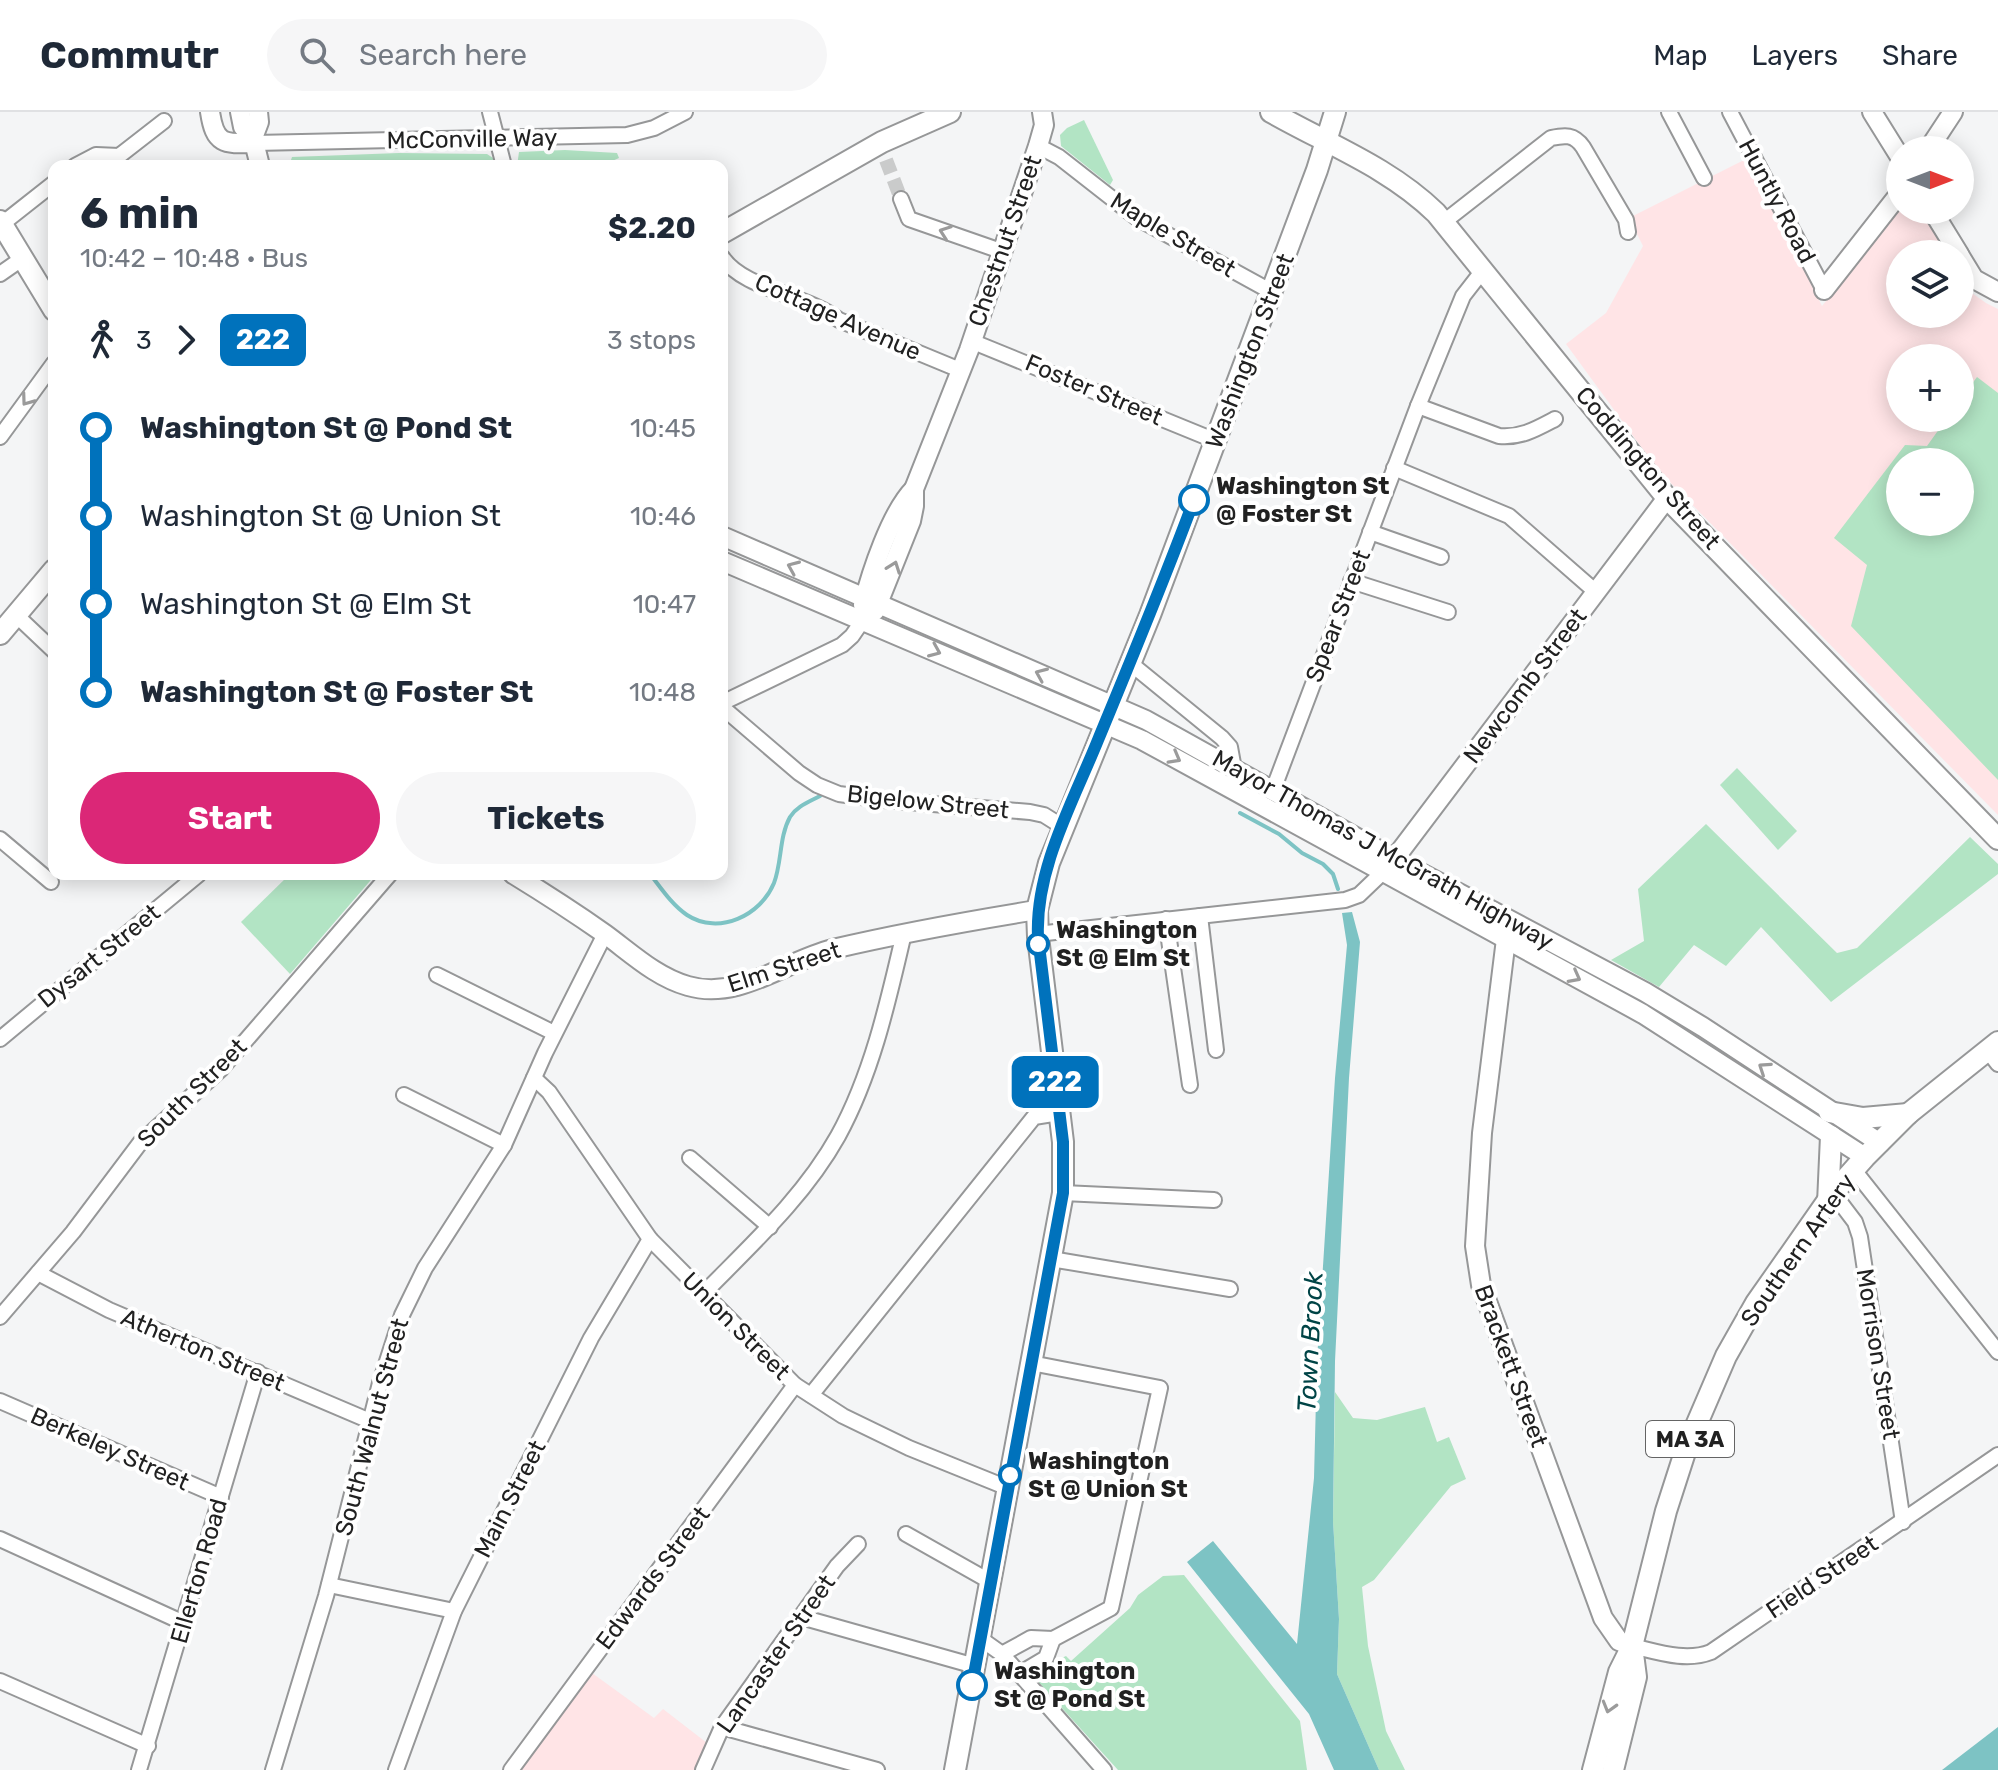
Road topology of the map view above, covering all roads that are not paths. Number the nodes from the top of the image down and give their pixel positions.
1 (210, 112) edge
2 (240, 112) edge
3 (258, 112) edge
4 (490, 112) edge
5 (685, 112) edge
6 (950, 112) edge
7 (1042, 112) edge
8 (1271, 112) edge
9 (1335, 112) edge
10 (1669, 112) edge
11 (1730, 112) edge
12 (1872, 112) edge
13 (1953, 112) edge
14 (164, 121) dead end
15 (1887, 136) edge
16 (1937, 136) edge
17 (495, 139) junction
18 (254, 140) junction
19 (1326, 143) junction
20 (1038, 146) junction
21 (83, 160) edge
22 (118, 160) edge
23 (123, 160) edge
24 (259, 160) edge
25 (502, 160) edge
26 (1704, 178) dead end
27 (48, 188) edge
28 (901, 199) tunnel mouth
29 (1886, 211) edge
30 (1445, 221) junction
31 (1, 223) edge
32 (728, 230) edge
33 (1628, 232) dead end
34 (1001, 251) junction
35 (23, 258) junction
36 (728, 263) edge
37 (1484, 269) junction
38 (0, 274) edge
39 (1974, 279) edge
40 (1824, 290) joint
41 (1272, 292) junction
42 (1998, 292) edge
43 (48, 300) edge
44 (971, 341) junction
45 (960, 370) junction
46 (48, 371) edge
47 (1418, 406) junction
48 (1555, 419) dead end
49 (0, 437) edge
50 (1216, 441) junction
51 (1394, 468) junction
52 (1667, 498) junction
53 (1370, 532) junction
54 (728, 539) edge
55 (1441, 557) dead end
56 (728, 564) edge
57 (48, 577) edge
58 (1351, 581) junction
59 (1596, 592) junction
60 (872, 600) junction
61 (1448, 612) dead end
62 (16, 615) junction
63 (863, 620) junction
64 (0, 634) edge
65 (48, 645) edge
66 (1130, 663) junction
67 (728, 702) edge
68 (728, 710) edge
69 (1109, 714) junction
70 (1234, 769) junction
71 (1273, 790) junction
72 (1063, 827) junction
73 (0, 839) edge
74 (1998, 839) edge
75 (1389, 866) junction
76 (48, 879) edge
77 (49, 880) edge
78 (192, 880) edge
79 (385, 880) edge
80 (522, 880) edge
81 (51, 882) dead end
82 (1037, 910) junction
83 (1200, 916) junction
84 (1166, 919) junction
85 (1507, 930) junction
86 (904, 933) junction
87 (605, 934) junction
88 (1037, 934) junction
89 (437, 975) dead end
90 (554, 1033) junction
91 (0, 1039) edge
92 (1216, 1050) dead end
93 (1994, 1050) edge
94 (534, 1078) junction
95 (1190, 1085) dead end
96 (404, 1095) dead end
97 (1829, 1112) junction
98 (1059, 1113) junction
99 (1908, 1114) junction
100 (1831, 1136) junction
101 (504, 1145) junction
102 (1866, 1157) junction
103 (690, 1158) dead end
104 (1063, 1193) junction
105 (1830, 1198) junction
106 (1214, 1200) dead end
107 (770, 1227) junction
108 (650, 1239) junction
109 (1051, 1259) junction
110 (38, 1273) junction
111 (1230, 1289) dead end
112 (703, 1294) junction
113 (0, 1317) edge
114 (1998, 1352) edge
115 (1031, 1363) junction
116 (258, 1372) junction
117 (795, 1385) junction
118 (811, 1395) junction
119 (0, 1401) edge
120 (370, 1421) junction
121 (1998, 1455) edge
122 (1008, 1488) junction
123 (221, 1497) junction
124 (1903, 1522) junction
125 (906, 1534) dead end
126 (0, 1539) edge
127 (858, 1544) dead end
128 (991, 1582) junction
129 (329, 1585) junction
130 (454, 1611) junction
131 (801, 1617) junction
132 (184, 1623) junction
133 (981, 1639) junction
134 (1053, 1639) junction
135 (1632, 1646) junction
136 (1002, 1654) junction
137 (975, 1666) junction
138 (1019, 1674) junction
139 (0, 1681) edge
140 (722, 1727) junction
141 (148, 1746) junction
142 (139, 1770) edge
143 (273, 1770) edge
144 (396, 1770) edge
145 (511, 1770) edge
146 (703, 1770) edge
147 (877, 1770) edge
148 (955, 1770) edge
149 (1104, 1770) edge
150 (1593, 1770) edge
151 (1613, 1770) edge

1 - 18 street
2 - 18 street
3 - 18 street
4 - 17 street
5 - 17 street, McConville Way
6 - 32 main road
7 - 20 street, Chestnut Street
8 - 19 main road, Coddington Street
9 - 19 main road, Washington Street
10 - 26 street
11 - 40 street, Huntly Road
12 - 15 street
13 - 16 street
14 - 23 street
17 - 18 street, McConville Way
17 - 25 street
18 - 24 street
19 - 30 main road, Coddington Street
19 - 41 main road, Washington Street
20 - 34 street, Chestnut Street
20 - 41 street, Maple Street
21 - 22 street
27 - 31 street
34 -> 28 street
29 - 40 street
30 - 33 street
30 - 37 main road, Coddington Street
31 - 35 main road
34 - 44 street, Chestnut Street
35 - 38 street
35 - 43 main road
36 - 45 street, Cottage Avenue
37 - 47 street, Spear Street
37 - 52 main road, Coddington Street
39 - 42 street
41 - 50 main road, Washington Street
44 - 45 street, Chestnut Street
44 - 50 street, Foster Street
45 - 60 street, Chestnut Street
46 -> 49 street
47 - 48 street
47 - 51 street, Spear Street
50 - 66 main road, Washington Street
51 - 53 street, Spear Street
51 - 59 street
52 - 59 street, Newcomb Street
52 - 74 main road, Coddington Street
53 - 55 street
53 - 58 street, Spear Street
60 -> 54 street, Mayor Thomas J McGrath Highway
56 - 63 street, Mayor Thomas J McGrath Highway
57 - 62 main road
58 - 61 street
58 - 71 street, Spear Street
59 - 75 street, Newcomb Street
60 - 63 street, Chestnut Street
69 -> 60 street, Mayor Thomas J McGrath Highway
62 - 64 main road
62 - 65 street
63 - 67 street
63 -> 69 street, Mayor Thomas J McGrath Highway
66 - 69 main road, Washington Street
66 - 70 street
68 - 72 street, Bigelow Street
69 - 70 street, Mayor Thomas J McGrath Highway
69 - 72 main road, Washington Street
69 -> 75 street, Mayor Thomas J McGrath Highway
70 - 71 street, Mayor Thomas J McGrath Highway
71 - 75 street, Mayor Thomas J McGrath Highway
72 - 82 main road, Washington Street
73 - 76 street
75 - 83 street
75 - 85 street, Mayor Thomas J McGrath Highway
77 - 81 street
78 - 91 street, Dysart Street
79 - 110 street, South Street
80 - 87 street, Elm Street
82 - 86 street, Elm Street
82 - 88 main road, Washington Street
83 - 84 street
83 - 92 street
84 - 88 street
84 - 95 street
97 -> 85 street, Mayor Thomas J McGrath Highway
85 -> 100 street, Mayor Thomas J McGrath Highway
85 - 135 street, Brackett Street
86 - 87 street, Elm Street
86 - 107 street
87 - 90 street, South Walnut Street
88 - 98 main road, Washington Street
89 - 90 street
90 - 94 street, South Walnut Street
93 - 99 main road, Southern Artery / MA 3A
94 - 101 street, South Walnut Street
94 - 108 street, Union Street
96 - 101 street
97 - 99 main road
97 - 102 street, Mayor Thomas J McGrath Highway
98 - 104 main road, Washington Street
98 - 118 street
99 - 102 main road, Southern Artery / MA 3A
100 - 102 street, Mayor Thomas J McGrath Highway
100 - 105 main road
101 - 120 street, South Walnut Street
102 - 105 main road, Southern Artery / MA 3A
102 - 114 street
103 - 107 street
104 - 106 street
104 - 109 main road, Washington Street
105 - 124 street, Morrison Street
105 - 135 main road, Southern Artery / MA 3A
107 - 112 street
108 - 112 street, Union Street
108 - 130 street, Main Street
109 - 111 street
109 - 115 main road, Washington Street
110 - 113 street, South Street
110 - 116 street, Atherton Street
112 - 117 street, Union Street
115 - 122 main road, Washington Street
115 - 134 street
116 - 120 street, Atherton Street
116 - 123 street, Ellerton Road
117 - 118 street, Union Street
117 - 145 street, Edwards Street
118 - 122 street, Union Street
119 - 123 street, Berkeley Street
120 - 129 street, South Walnut Street
121 - 124 street, Field Street
122 - 128 main road, Washington Street
123 - 132 street, Ellerton Road
124 - 135 street, Field Street
125 - 128 street
126 - 132 street
127 - 131 street, Lancaster Street
128 - 133 main road, Washington Street
129 - 130 street
129 - 143 street, South Walnut Street
130 - 144 street, Main Street
131 - 137 street
131 - 140 street, Lancaster Street
132 - 141 street, Ellerton Road
133 - 136 street
133 - 137 main road, Washington Street
134 - 136 street
134 - 138 street
135 -> 150 main road, Southern Artery / MA 3A
135 - 151 main road, Southern Artery / MA 3A
136 - 138 street
137 - 148 main road, Washington Street
138 - 149 street
139 - 141 street
140 - 146 street, Lancaster Street
140 - 147 street
141 - 142 street, Ellerton Road

